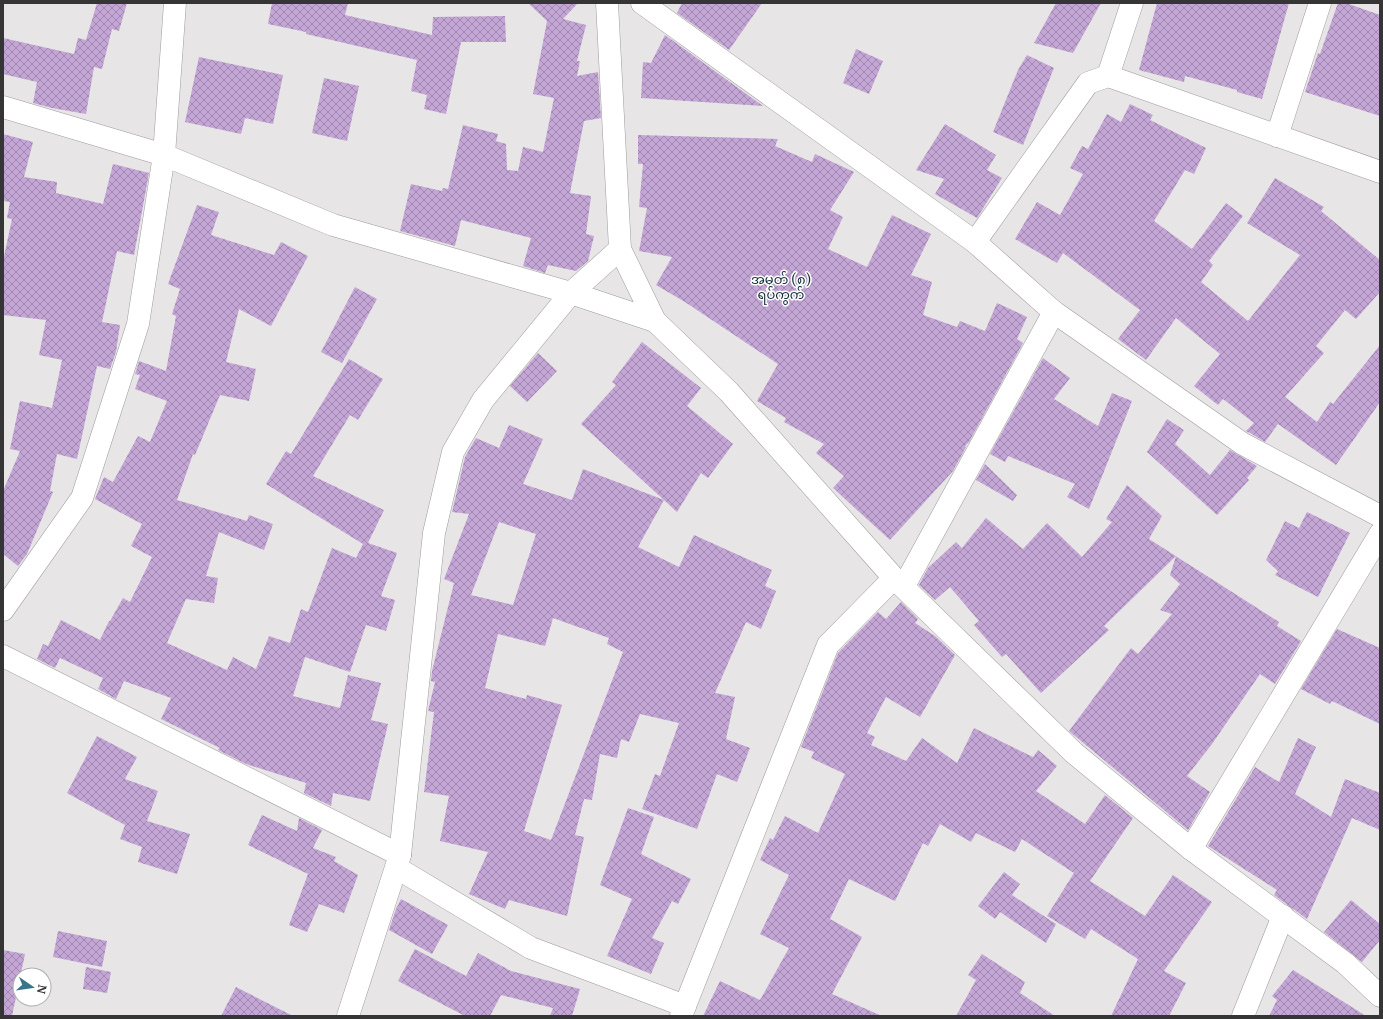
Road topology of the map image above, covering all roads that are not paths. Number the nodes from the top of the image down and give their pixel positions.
1 (176, 3) edge
2 (607, 3) edge
3 (642, 3) edge
4 (1132, 3) edge
5 (1320, 3) edge
6 (1108, 76) junction
7 (3, 107) edge
8 (1277, 136) junction
9 (164, 155) junction
10 (1380, 172) edge
11 (976, 242) junction
12 (620, 249) junction
13 (571, 293) junction
14 (1054, 312) junction
15 (655, 321) junction
16 (1380, 516) edge
17 (1380, 534) edge
18 (899, 582) junction
19 (3, 610) edge
20 (3, 656) edge
21 (1191, 849) junction
22 (398, 861) junction
23 (1283, 916) junction
24 (1380, 996) edge
25 (683, 1011) edge
26 (348, 1016) edge
27 (1243, 1016) edge

1 - 9 street
2 - 12 street
3 - 11 street
4 - 6 street
5 - 8 street
6 - 8 street
6 - 11 street
7 - 9 street
8 - 10 street
9 - 13 street
9 - 19 street
11 - 14 street
12 - 13 street
12 - 15 street
13 - 15 street
13 - 22 street
14 - 16 street
14 - 18 street
15 - 18 street
17 - 21 street
18 - 21 street
18 - 25 street
20 - 22 street
21 - 23 street
22 - 25 street
22 - 26 street
23 - 24 street
23 - 27 street

